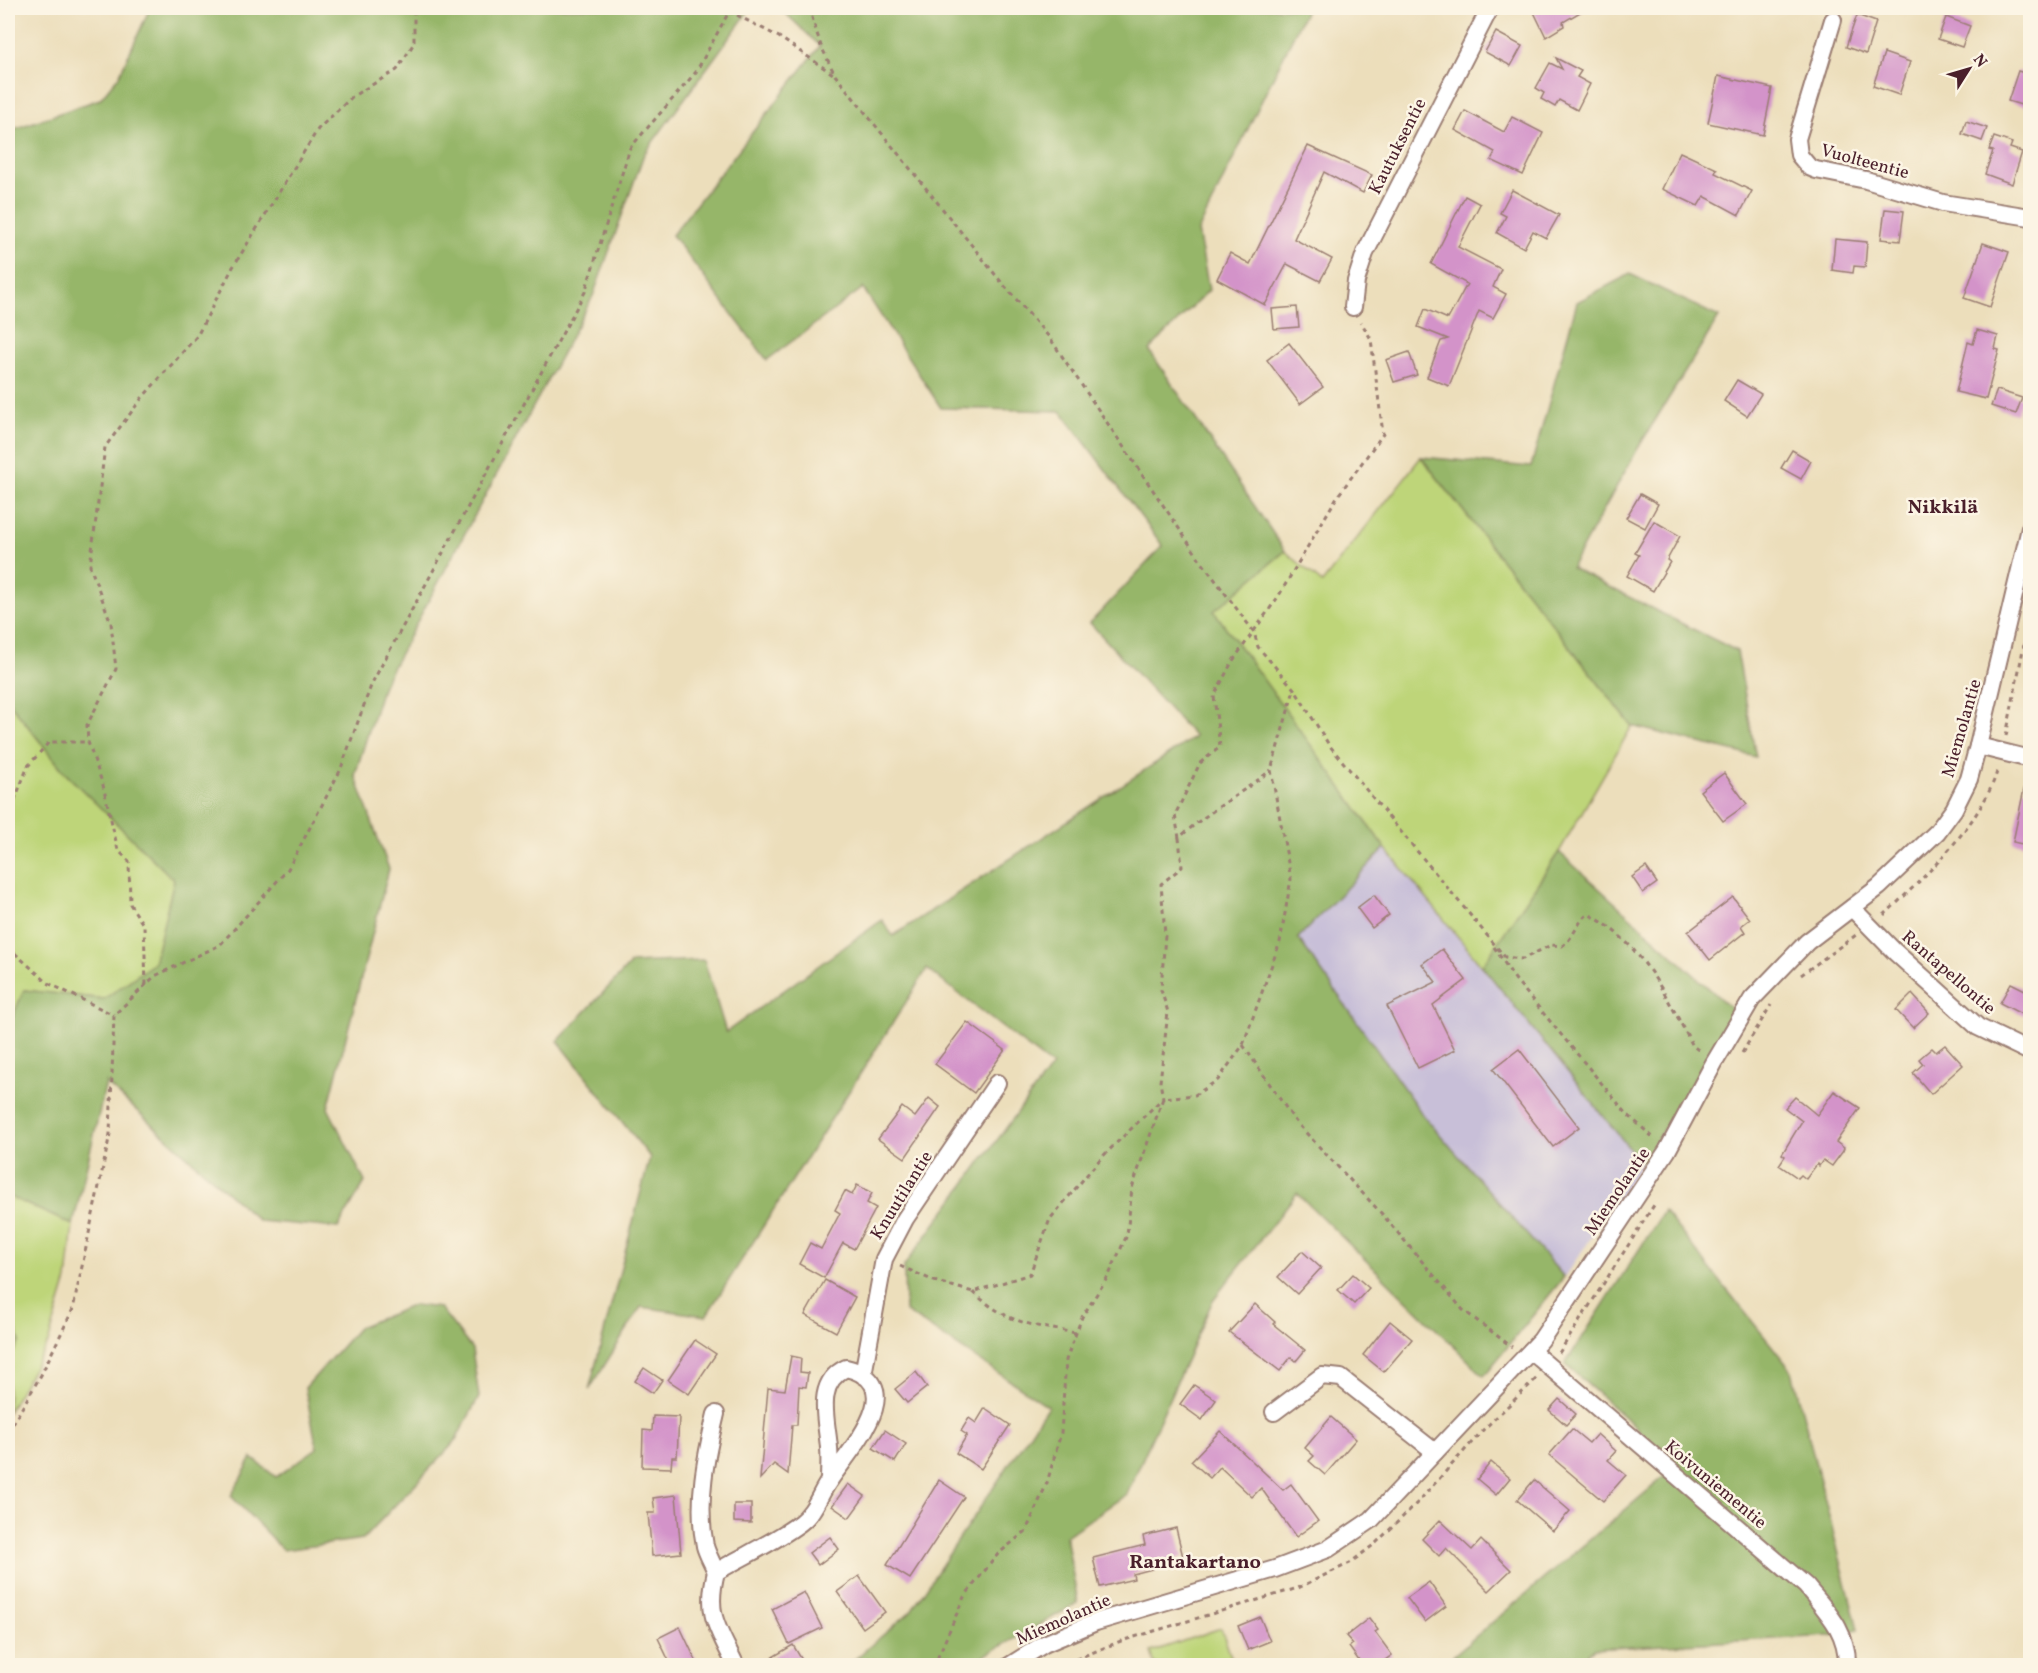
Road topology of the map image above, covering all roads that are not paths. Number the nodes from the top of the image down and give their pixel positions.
1 (1490, 8) edge
2 (1833, 20) dead end
3 (2031, 217) edge
4 (1353, 307) road end
5 (2031, 528) edge
6 (2029, 546) edge
7 (1978, 746) junction
8 (2031, 759) edge
9 (1852, 908) junction
10 (2031, 1052) edge
11 (997, 1083) dead end
12 (1528, 1354) junction
13 (863, 1375) junction
14 (1274, 1412) dead end
15 (716, 1414) dead end
16 (1435, 1452) junction
17 (828, 1482) junction
18 (716, 1572) junction
19 (736, 1665) edge
20 (1009, 1665) edge
21 (1847, 1665) edge

1 - 4 street, Kautuksentie
2 - 3 street, Vuolteentie
5 - 6 street, Miemolantie
6 - 7 street, Miemolantie
7 - 8 street
7 - 9 street, Miemolantie
9 - 10 street, Rantapellontie
9 - 12 street, Miemolantie
11 - 13 street, Knuutilantie
12 - 16 street, Miemolantie
12 - 21 street, Koivuniementie
13 - 17 street
13 - 17 street
14 - 16 street
15 - 18 street
16 - 20 street, Miemolantie
17 - 18 street
18 - 19 street

